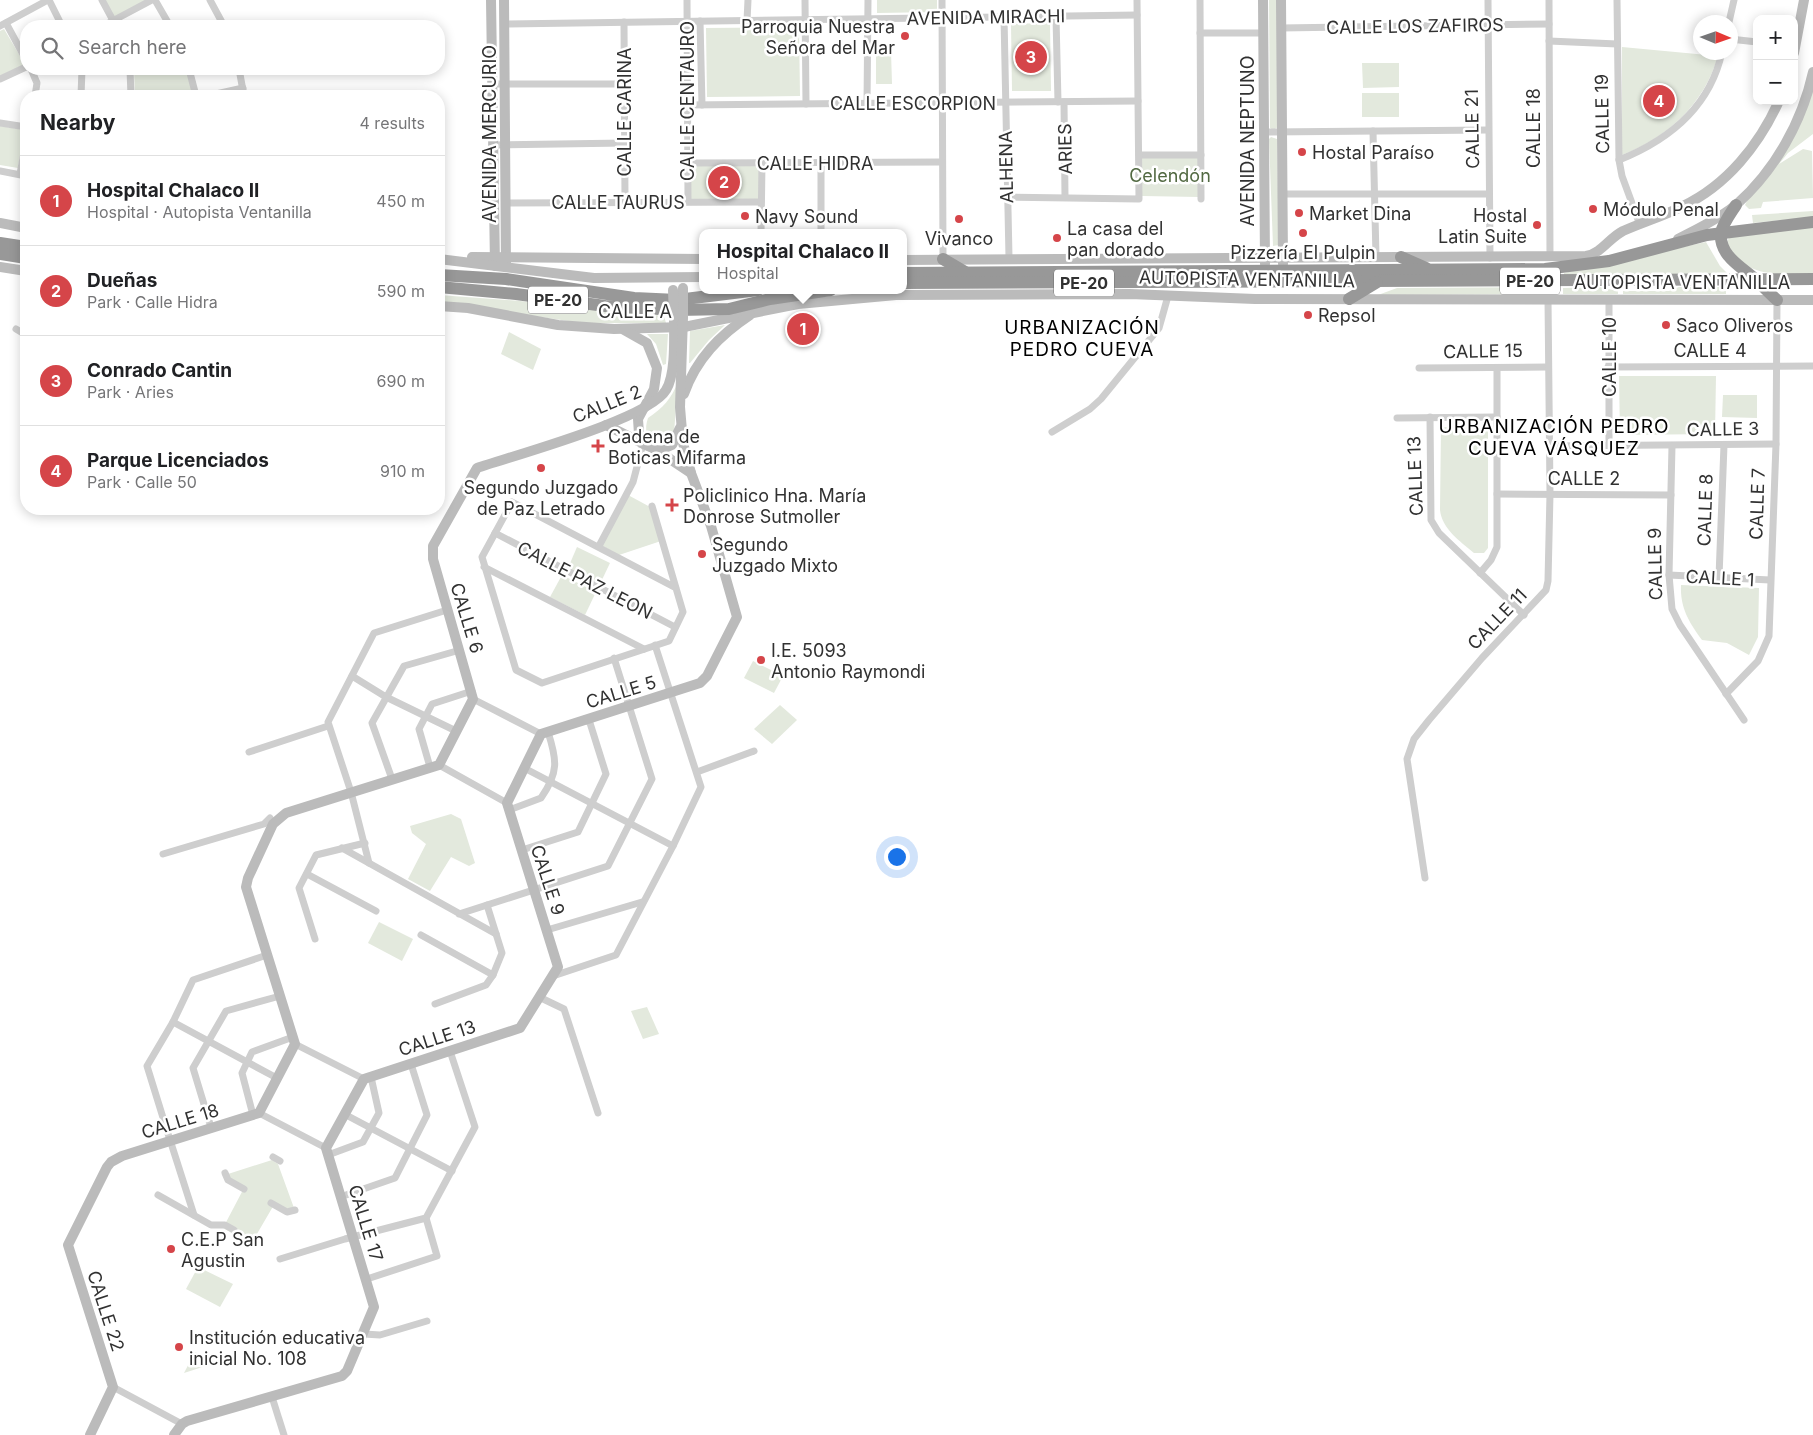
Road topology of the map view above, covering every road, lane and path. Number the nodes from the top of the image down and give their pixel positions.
1 (48, 0) edge
2 (102, 0) edge
3 (152, 0) edge
4 (155, 0) edge
5 (210, 0) edge
6 (491, 0) edge
7 (504, 0) edge
8 (687, 0) edge
9 (748, 0) edge
10 (806, 0) edge
11 (868, 0) edge
12 (942, 0) edge
13 (1137, 0) edge
14 (1200, 0) edge
15 (1262, 0) edge
16 (1281, 0) edge
17 (1488, 0) edge
18 (1549, 0) edge
19 (1617, 0) edge
20 (1734, 0) edge
21 (1804, 0) edge
22 (1731, 15) edge
23 (1137, 16) junction
24 (1004, 17) junction
25 (1056, 17) junction
26 (942, 18) junction
27 (868, 19) junction
28 (59, 20) edge
29 (112, 20) edge
30 (120, 20) edge
31 (167, 20) edge
32 (221, 20) edge
33 (806, 20) junction
34 (687, 21) junction
35 (700, 21) junction
36 (748, 21) junction
37 (624, 22) junction
38 (505, 24) junction
39 (1549, 24) junction
40 (3, 25) edge
41 (1488, 25) junction
42 (1281, 28) junction
43 (1798, 32) edge
44 (1200, 33) junction
45 (1263, 33) junction
46 (1738, 40) edge
47 (1549, 41) junction
48 (1753, 42) edge
49 (1617, 44) junction
50 (20, 51) edge
51 (1719, 60) edge
52 (20, 70) edge
53 (1813, 72) edge
54 (34, 75) edge
55 (82, 75) edge
56 (130, 75) edge
57 (191, 75) edge
58 (240, 75) edge
59 (0, 79) edge
60 (493, 84) junction
61 (504, 84) junction
62 (624, 84) junction
63 (36, 90) edge
64 (81, 90) edge
65 (131, 90) edge
66 (195, 90) edge
67 (244, 90) edge
68 (1138, 101) junction
69 (1004, 102) junction
70 (1061, 102) junction
71 (942, 103) junction
72 (806, 104) junction
73 (868, 104) junction
74 (688, 105) junction
75 (702, 105) junction
76 (1777, 105) edge
77 (0, 123) edge
78 (20, 125) edge
79 (1488, 130) junction
80 (1373, 131) junction
81 (1264, 132) junction
82 (1282, 132) junction
83 (624, 143) junction
84 (492, 144) junction
85 (504, 144) junction
86 (1139, 155) junction
87 (1201, 155) junction
88 (1619, 160) junction
89 (942, 162) junction
90 (762, 163) junction
91 (821, 163) junction
92 (688, 164) junction
93 (0, 171) edge
94 (20, 174) edge
95 (1282, 194) junction
96 (1489, 194) junction
97 (1375, 195) junction
98 (1007, 197) junction
99 (1065, 197) junction
100 (1201, 199) dead end
101 (625, 201) junction
102 (688, 201) junction
103 (761, 202) junction
104 (505, 203) junction
105 (1736, 205) junction
106 (1813, 222) edge
107 (0, 223) edge
108 (1640, 225) junction
109 (20, 227) edge
110 (761, 229) edge
111 (821, 229) edge
112 (1721, 233) junction
113 (0, 243) edge
114 (1668, 244) junction
115 (20, 245) edge
116 (0, 254) edge
117 (20, 257) edge
118 (1009, 257) junction
119 (1376, 257) junction
120 (1401, 257) junction
121 (1550, 257) junction
122 (445, 258) edge
123 (1264, 258) junction
124 (1283, 258) junction
125 (1490, 258) junction
126 (699, 259) edge
127 (943, 259) junction
128 (907, 260) edge
129 (495, 262) junction
130 (506, 263) junction
131 (0, 267) edge
132 (20, 269) edge
133 (1430, 270) junction
134 (965, 272) junction
135 (907, 273) edge
136 (445, 275) edge
137 (1265, 277) junction
138 (1284, 277) junction
139 (1755, 278) junction
140 (1813, 279) edge
141 (699, 281) edge
142 (1378, 281) junction
143 (907, 283) edge
144 (445, 288) edge
145 (733, 294) edge
146 (804, 294) edge
147 (1168, 296) junction
148 (1349, 299) junction
149 (1548, 299) junction
150 (1609, 299) junction
151 (1777, 300) junction
152 (1813, 300) edge
153 (678, 303) junction
154 (445, 306) edge
155 (755, 312) junction
156 (16, 329) dead end
157 (621, 329) junction
158 (20, 331) edge
159 (1608, 366) junction
160 (1777, 366) junction
161 (1813, 366) edge
162 (1548, 367) junction
163 (1419, 368) dead end
164 (1497, 368) junction
165 (680, 407) junction
166 (643, 410) junction
167 (1497, 416) junction
168 (1430, 417) junction
169 (1397, 418) dead end
170 (606, 425) junction
171 (680, 425) junction
172 (1052, 432) dead end
173 (643, 444) junction
174 (1776, 444) junction
175 (1609, 445) junction
176 (1724, 445) junction
177 (1550, 446) junction
178 (1672, 446) junction
179 (658, 450) junction
180 (691, 473) junction
181 (1497, 494) junction
182 (1550, 494) junction
183 (1671, 495) junction
184 (652, 506) dead end
185 (495, 533) junction
186 (433, 546) joint
187 (599, 546) junction
188 (484, 567) junction
189 (1480, 573) junction
190 (1669, 575) junction
191 (1719, 578) junction
192 (1770, 580) junction
193 (676, 588) junction
194 (447, 610) junction
195 (1524, 615) junction
196 (675, 627) junction
197 (655, 646) junction
198 (644, 649) junction
199 (460, 650) junction
200 (614, 658) junction
201 (352, 676) junction
202 (671, 694) junction
203 (1726, 694) junction
204 (472, 695) junction
205 (386, 697) junction
206 (630, 706) junction
207 (425, 716) junction
208 (585, 719) junction
209 (1744, 720) dead end
210 (328, 724) junction
211 (454, 730) dead end
212 (544, 733) junction
213 (754, 751) dead end
214 (249, 752) dead end
215 (434, 766) junction
216 (528, 770) dead end
217 (696, 772) junction
218 (392, 779) junction
219 (550, 782) junction
220 (351, 792) junction
221 (593, 804) junction
222 (508, 807) junction
223 (271, 821) junction
224 (630, 824) junction
225 (364, 843) junction
226 (674, 846) junction
227 (342, 848) junction
228 (522, 850) junction
229 (163, 854) dead end
230 (369, 863) junction
231 (307, 874) junction
232 (1425, 878) dead end
233 (535, 890) junction
234 (642, 902) junction
235 (487, 905) junction
236 (376, 911) dead end
237 (459, 914) junction
238 (547, 930) junction
239 (496, 934) junction
240 (421, 935) dead end
241 (315, 939) dead end
242 (267, 955) junction
243 (555, 972) junction
244 (493, 975) junction
245 (280, 996) junction
246 (539, 997) junction
247 (435, 1004) dead end
248 (173, 1022) junction
249 (294, 1040) junction
250 (208, 1041) junction
251 (450, 1051) junction
252 (247, 1062) junction
253 (411, 1064) junction
254 (275, 1076) dead end
255 (368, 1078) junction
256 (598, 1113) dead end
257 (256, 1114) junction
258 (348, 1116) dead end
259 (210, 1124) dead end
260 (371, 1128) junction
261 (410, 1149) junction
262 (327, 1152) junction
263 (273, 1157) dead end
264 (280, 1161) dead end
265 (452, 1171) junction
266 (225, 1173) dead end
267 (244, 1189) dead end
268 (346, 1194) dead end
269 (158, 1195) dead end
270 (272, 1204) dead end
271 (295, 1210) dead end
272 (194, 1215) junction
273 (426, 1218) junction
274 (234, 1230) dead end
275 (354, 1237) junction
276 (68, 1245) joint
277 (280, 1259) dead end
278 (367, 1279) junction
279 (427, 1321) dead end
280 (364, 1334) junction
281 (112, 1387) junction
282 (272, 1396) junction
283 (182, 1424) junction
284 (90, 1435) edge
285 (174, 1435) edge
286 (284, 1435) edge

1 - 28 street
1 - 40 street
2 - 29 street
3 - 30 street
4 - 31 street
5 - 32 street
6 - 60 street, AVENIDA MERCURIO
7 - 38 street, AVENIDA MERCURIO
8 - 34 street, CALLE CENTAURO
9 - 36 street
10 - 33 street
11 - 27 street
12 - 26 street
13 - 23 street
14 - 44 street
15 - 45 street, AVENIDA NEPTUNO
16 - 42 street, AVENIDA NEPTUNO
17 - 41 street, CALLE 21
18 - 39 street, CALLE 18
19 - 49 street, CALLE 19
20 - 22 street
21 - 43 street
23 - 25 street, AVENIDA MIRACHI
23 - 68 street
24 - 25 street, AVENIDA MIRACHI
24 - 26 street, AVENIDA MIRACHI
24 - 69 street, ALHENA
25 - 70 street, ARIES
26 - 27 street, AVENIDA MIRACHI
26 - 71 street
27 - 33 street, AVENIDA MIRACHI
27 - 73 street
33 - 36 street, AVENIDA MIRACHI
33 - 72 street
34 - 35 street, AVENIDA MIRACHI
34 - 37 street, AVENIDA MIRACHI
34 - 74 street, CALLE CENTAURO
35 - 36 street, AVENIDA MIRACHI
35 - 75 street
37 - 38 street, AVENIDA MIRACHI
37 - 62 street, CALLE CARINA
38 - 61 street, AVENIDA MERCURIO
39 - 41 street, CALLE LOS ZAFIROS
39 - 47 street, CALLE 18
40 - 50 street
41 - 42 street, CALLE LOS ZAFIROS
41 - 79 street, CALLE 21
42 - 82 street, AVENIDA NEPTUNO
44 - 45 street
44 - 87 street
45 - 81 street, AVENIDA NEPTUNO
46 - 48 street
47 - 49 street
47 - 121 street, CALLE 18
49 - 88 street, CALLE 19
51 - 88 street
52 - 59 street
53 - 105 street
54 - 63 street
55 - 64 street
56 - 65 street
57 - 66 street
58 - 67 street
60 - 61 street
60 - 84 street, AVENIDA MERCURIO
61 - 62 street
61 - 85 street, AVENIDA MERCURIO
62 - 83 street, CALLE CARINA
68 - 70 street, CALLE ESCORPION
68 - 86 street
69 - 70 street, CALLE ESCORPION
69 - 71 street, CALLE ESCORPION
69 - 98 street, ALHENA
70 - 99 street, ARIES
71 - 73 street, CALLE ESCORPION
71 - 89 street
72 - 73 street, CALLE ESCORPION
72 - 75 street, CALLE ESCORPION
74 - 75 street, CALLE ESCORPION
74 - 92 street, CALLE CENTAURO
76 - 108 street, AUTOPISTA VENTANILLA
77 - 78 street
79 - 80 street
79 - 96 street, CALLE 21
80 - 82 street
80 - 97 street
81 - 82 street
81 - 123 street, AVENIDA NEPTUNO
82 - 95 street, AVENIDA NEPTUNO
83 - 85 street
83 - 101 street, CALLE CARINA
84 - 85 street
84 - 129 street, AVENIDA MERCURIO
85 - 104 street, AVENIDA MERCURIO
86 - 87 street
86 - 99 street
87 - 100 street
88 - 108 street, CALLE 19
89 - 91 street, CALLE HIDRA
89 - 127 street
90 - 91 street, CALLE HIDRA
90 - 92 street, CALLE HIDRA
90 - 103 street
91 - 111 street
92 - 102 street, CALLE CENTAURO
93 - 94 street
95 - 97 street
95 - 124 street, AVENIDA NEPTUNO
96 - 97 street
96 - 125 street, CALLE 21
97 - 119 street
98 - 99 street
98 - 118 street, ALHENA
101 - 102 street, CALLE TAURUS
101 - 104 street, CALLE TAURUS
102 - 103 street, CALLE TAURUS
103 - 110 street
104 - 130 street, AVENIDA MERCURIO
105 - 112 highway
105 - 114 street
106 - 112 highway, PE-20
107 - 109 street
108 - 121 street, AUTOPISTA VENTANILLA
112 - 114 highway, PE-20
112 - 139 highway
113 - 115 highway
114 - 133 highway, PE-20
116 - 117 highway
118 - 123 street, AUTOPISTA VENTANILLA
118 - 127 street, AUTOPISTA VENTANILLA
119 - 120 street, AUTOPISTA VENTANILLA
119 - 124 street, AUTOPISTA VENTANILLA
120 - 125 street, AUTOPISTA VENTANILLA
120 - 133 highway
121 - 125 street, AUTOPISTA VENTANILLA
122 - 129 street
123 - 124 street, AUTOPISTA VENTANILLA
123 - 137 street, AVENIDA NEPTUNO
124 - 138 street, AVENIDA NEPTUNO
126 - 130 street
127 - 128 street, AUTOPISTA VENTANILLA
127 - 134 highway
129 - 130 street
130 - 153 street, AUTOPISTA VENTANILLA
131 - 132 street
133 - 138 highway, PE-20
134 - 135 highway, AUTOPISTA VENTANILLA / PE-20
134 - 137 highway, AUTOPISTA VENTANILLA / PE-20
136 - 153 highway, PE-20
137 - 138 highway, AUTOPISTA VENTANILLA / PE-20
137 - 143 highway, AUTOPISTA VENTANILLA / PE-20
138 - 142 highway, PE-20
139 - 140 highway, PE-20
139 - 142 highway, PE-20
139 - 151 highway
141 - 153 street, AUTOPISTA VENTANILLA
142 - 148 highway
144 - 153 highway, PE-20
145 - 153 highway, AUTOPISTA VENTANILLA / PE-20
146 - 153 highway, AUTOPISTA VENTANILLA / PE-20
147 - 148 street, AUTOPISTA VENTANILLA
147 - 155 street, AUTOPISTA VENTANILLA
147 - 172 street
148 - 149 street, AUTOPISTA VENTANILLA
149 - 150 street, AUTOPISTA VENTANILLA
149 - 162 street, CALLE 11
150 - 151 street, AUTOPISTA VENTANILLA
150 - 159 street, CALLE 10
151 - 152 street, AUTOPISTA VENTANILLA
151 - 160 street, CALLE 7
153 - 155 street, AUTOPISTA VENTANILLA
153 - 157 street, CALLE A
153 - 165 street
153 - 166 street, CALLE 2
154 - 157 street, CALLE A
155 - 165 street
156 - 158 street
157 - 166 street
159 - 160 street, CALLE 4
159 - 175 street, CALLE 10
160 - 161 street, CALLE 4
160 - 174 street, CALLE 7
162 - 164 street, CALLE 15
162 - 177 street, CALLE 11
163 - 164 street, CALLE 15
164 - 167 street
165 - 171 street
166 - 170 street, CALLE 2
166 - 173 street
167 - 168 street
167 - 181 street
168 - 169 street
168 - 189 street, CALLE 13
170 - 173 street
170 - 186 street, CALLE 2
171 - 179 street
171 - 180 street
173 - 179 street
173 - 187 street
174 - 176 street, CALLE 3
174 - 192 street, CALLE 7
175 - 177 street, CALLE 3
175 - 178 street, CALLE 3
176 - 178 street, CALLE 3
176 - 191 street, CALLE 8
177 - 182 street, CALLE 11
178 - 183 street, CALLE 9
179 - 180 street
180 - 202 street, CALLE 5
181 - 182 street, CALLE 2
181 - 189 street
182 - 183 street, CALLE 2
182 - 195 street, CALLE 11
183 - 190 street, CALLE 9
184 - 193 street
185 - 187 street
185 - 188 street
185 - 196 street, CALLE PAZ LEON
186 - 194 street, CALLE 6
187 - 193 street
188 - 198 street
188 - 200 street
189 - 195 street, CALLE 13
190 - 191 street, CALLE 1
190 - 203 street, CALLE 9
191 - 192 street, CALLE 1
192 - 203 street, CALLE 7
193 - 196 street
194 - 199 street, CALLE 6
194 - 201 street
195 - 232 street, CALLE 11
196 - 197 street
197 - 198 street
197 - 202 street
198 - 200 street
199 - 204 street, CALLE 6
199 - 205 street
200 - 206 street
201 - 205 street
201 - 210 street
202 - 206 street, CALLE 5
202 - 217 street
203 - 209 street, CALLE 9
204 - 207 street
204 - 212 street
204 - 215 street
205 - 207 street
205 - 218 street
206 - 208 street, CALLE 5
206 - 224 street
207 - 211 street
207 - 215 street
208 - 212 street, CALLE 5
208 - 221 street
210 - 214 street
210 - 220 street
212 - 219 street
212 - 222 street
213 - 217 street
215 - 218 street
215 - 222 street
216 - 219 street
217 - 226 street
218 - 220 street
219 - 221 street
219 - 222 street
220 - 223 street
220 - 225 street
221 - 224 street
221 - 228 street
222 - 228 street, CALLE 9
223 - 229 street
223 - 242 street
224 - 226 street
224 - 233 street
225 - 227 street
225 - 230 street
226 - 234 street
227 - 230 street
227 - 231 street
228 - 233 street, CALLE 9
230 - 237 street
231 - 236 street
231 - 241 street
233 - 235 street
233 - 238 street, CALLE 9
234 - 238 street
234 - 243 street
235 - 237 street
235 - 239 street
237 - 239 street
238 - 243 street, CALLE 9
239 - 244 street
240 - 244 street
242 - 245 street
242 - 248 street
243 - 246 street
244 - 247 street
245 - 249 street
245 - 250 street
246 - 251 street, CALLE 13
246 - 256 street
248 - 250 street
248 - 272 street
249 - 252 street
249 - 255 street
249 - 257 street
250 - 252 street
250 - 259 street
251 - 253 street, CALLE 13
251 - 265 street
252 - 254 street
252 - 257 street
253 - 255 street, CALLE 13
253 - 261 street
255 - 260 street
255 - 262 street
257 - 262 street
257 - 276 street, CALLE 18
258 - 260 street
260 - 261 street
260 - 262 street
261 - 265 street
261 - 268 street
262 - 275 street, CALLE 17
263 - 264 street
265 - 273 street
266 - 267 street
269 - 272 street
270 - 271 street
272 - 274 street
273 - 275 street
273 - 278 street
275 - 277 street
275 - 278 street, CALLE 17
276 - 281 street, CALLE 22
278 - 280 street, CALLE 17
279 - 280 street
280 - 282 street
281 - 283 street
281 - 284 street
282 - 283 street
282 - 286 street
283 - 285 street

